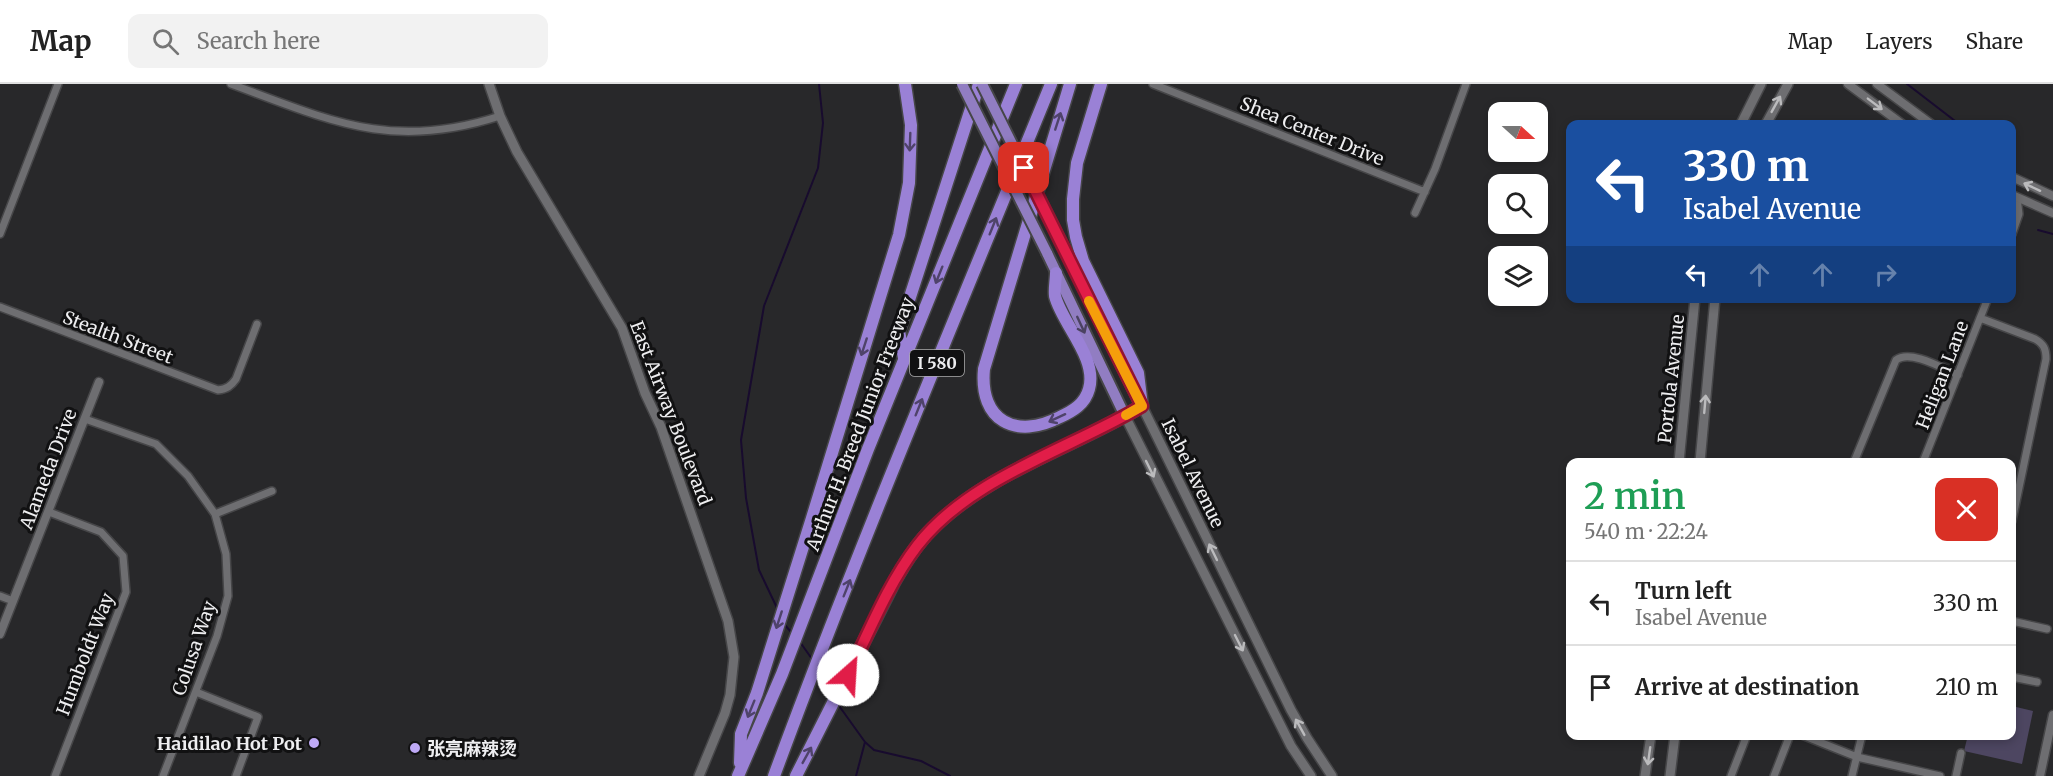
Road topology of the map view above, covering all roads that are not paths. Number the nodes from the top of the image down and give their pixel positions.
1 (58, 84) edge
2 (231, 84) edge
3 (489, 84) edge
4 (905, 84) edge
5 (962, 84) edge
6 (981, 84) edge
7 (1016, 84) edge
8 (1051, 84) edge
9 (1070, 84) edge
10 (1101, 84) edge
11 (1154, 84) edge
12 (1466, 84) edge
13 (1761, 84) edge
14 (1788, 84) edge
15 (1848, 84) edge
16 (1877, 84) edge
17 (500, 116) junction
18 (1743, 120) edge
19 (1768, 120) edge
20 (1897, 120) edge
21 (1926, 120) edge
22 (2016, 179) edge
23 (1425, 192) junction
24 (2053, 196) edge
25 (2016, 197) edge
26 (2016, 203) edge
27 (1415, 213) dead end
28 (2053, 213) edge
29 (2016, 223) edge
30 (0, 234) edge
31 (1056, 273) junction
32 (1695, 303) edge
33 (1715, 303) edge
34 (1986, 303) edge
35 (0, 307) edge
36 (1980, 318) junction
37 (257, 324) dead end
38 (904, 360) junction
39 (1958, 375) junction
40 (99, 382) dead end
41 (1142, 406) junction
42 (1125, 416) junction
43 (85, 419) junction
44 (1679, 458) edge
45 (1700, 458) edge
46 (1856, 458) edge
47 (1925, 458) edge
48 (272, 491) dead end
49 (2016, 502) edge
50 (49, 512) junction
51 (215, 514) junction
52 (0, 596) edge
53 (13, 601) junction
54 (2016, 622) edge
55 (2047, 629) dead end
56 (0, 634) edge
57 (2016, 678) edge
58 (2037, 682) dead end
59 (196, 692) junction
60 (2053, 715) edge
61 (1650, 740) edge
62 (1674, 740) edge
63 (1745, 740) edge
64 (1788, 740) edge
65 (1814, 740) edge
66 (1861, 740) edge
67 (1961, 753) dead end
68 (1857, 757) junction
69 (739, 773) edge
70 (55, 776) edge
71 (163, 776) edge
72 (236, 776) edge
73 (699, 776) edge
74 (774, 776) edge
75 (795, 776) edge
76 (1311, 776) edge
77 (1332, 776) edge
78 (1645, 776) edge
79 (1670, 776) edge
80 (1731, 776) edge
81 (1774, 776) edge
82 (1852, 776) edge
83 (1940, 776) edge
84 (1956, 776) edge
85 (2040, 776) edge

1 - 30 street
2 - 17 street
3 - 17 main road, East Airway Boulevard
4 -> 69 highway
5 - 31 highway, Isabel Avenue, bridge
6 - 38 highway
6 - 41 highway, Isabel Avenue, bridge
7 -> 38 highway, Arthur H. Breed Junior Freeway / I 580
74 -> 8 highway, I 580
31 -> 9 highway
10 - 41 highway
11 - 23 street, Shea Center Drive
12 - 23 street
13 - 18 main road
19 -> 14 main road
15 -> 20 street
16 - 21 street
17 - 73 main road, East Airway Boulevard
24 -> 22 street
23 - 27 street
25 - 28 street
26 - 29 street
31 -> 42 highway, Isabel Avenue
32 - 44 main road, Portola Avenue
45 -> 33 main road, Portola Avenue
34 - 36 street, Heligan Lane
35 - 37 street, Stealth Street
36 - 39 street, Heligan Lane
36 - 49 street
38 - 69 highway, Arthur H. Breed Junior Freeway / I 580
39 - 46 street
39 - 47 street, Heligan Lane
40 - 43 street, Alameda Drive
41 - 42 highway
77 -> 41 main road, Isabel Avenue
75 -> 42 highway
42 -> 76 main road, Isabel Avenue
43 - 50 street, Alameda Drive
43 - 51 street, Colusa Way
48 - 51 street
50 - 53 street, Alameda Drive
50 - 70 street, Humboldt Way
51 - 59 street, Colusa Way
52 - 53 street
53 - 56 street, Alameda Drive
54 - 55 street
57 - 58 street
59 - 71 street, Colusa Way
59 - 72 street
60 - 85 street
61 -> 78 main road
62 - 79 main road
63 - 80 street
64 - 81 street
65 - 68 street
66 - 68 street
67 - 84 street
68 - 82 street
68 - 83 street

